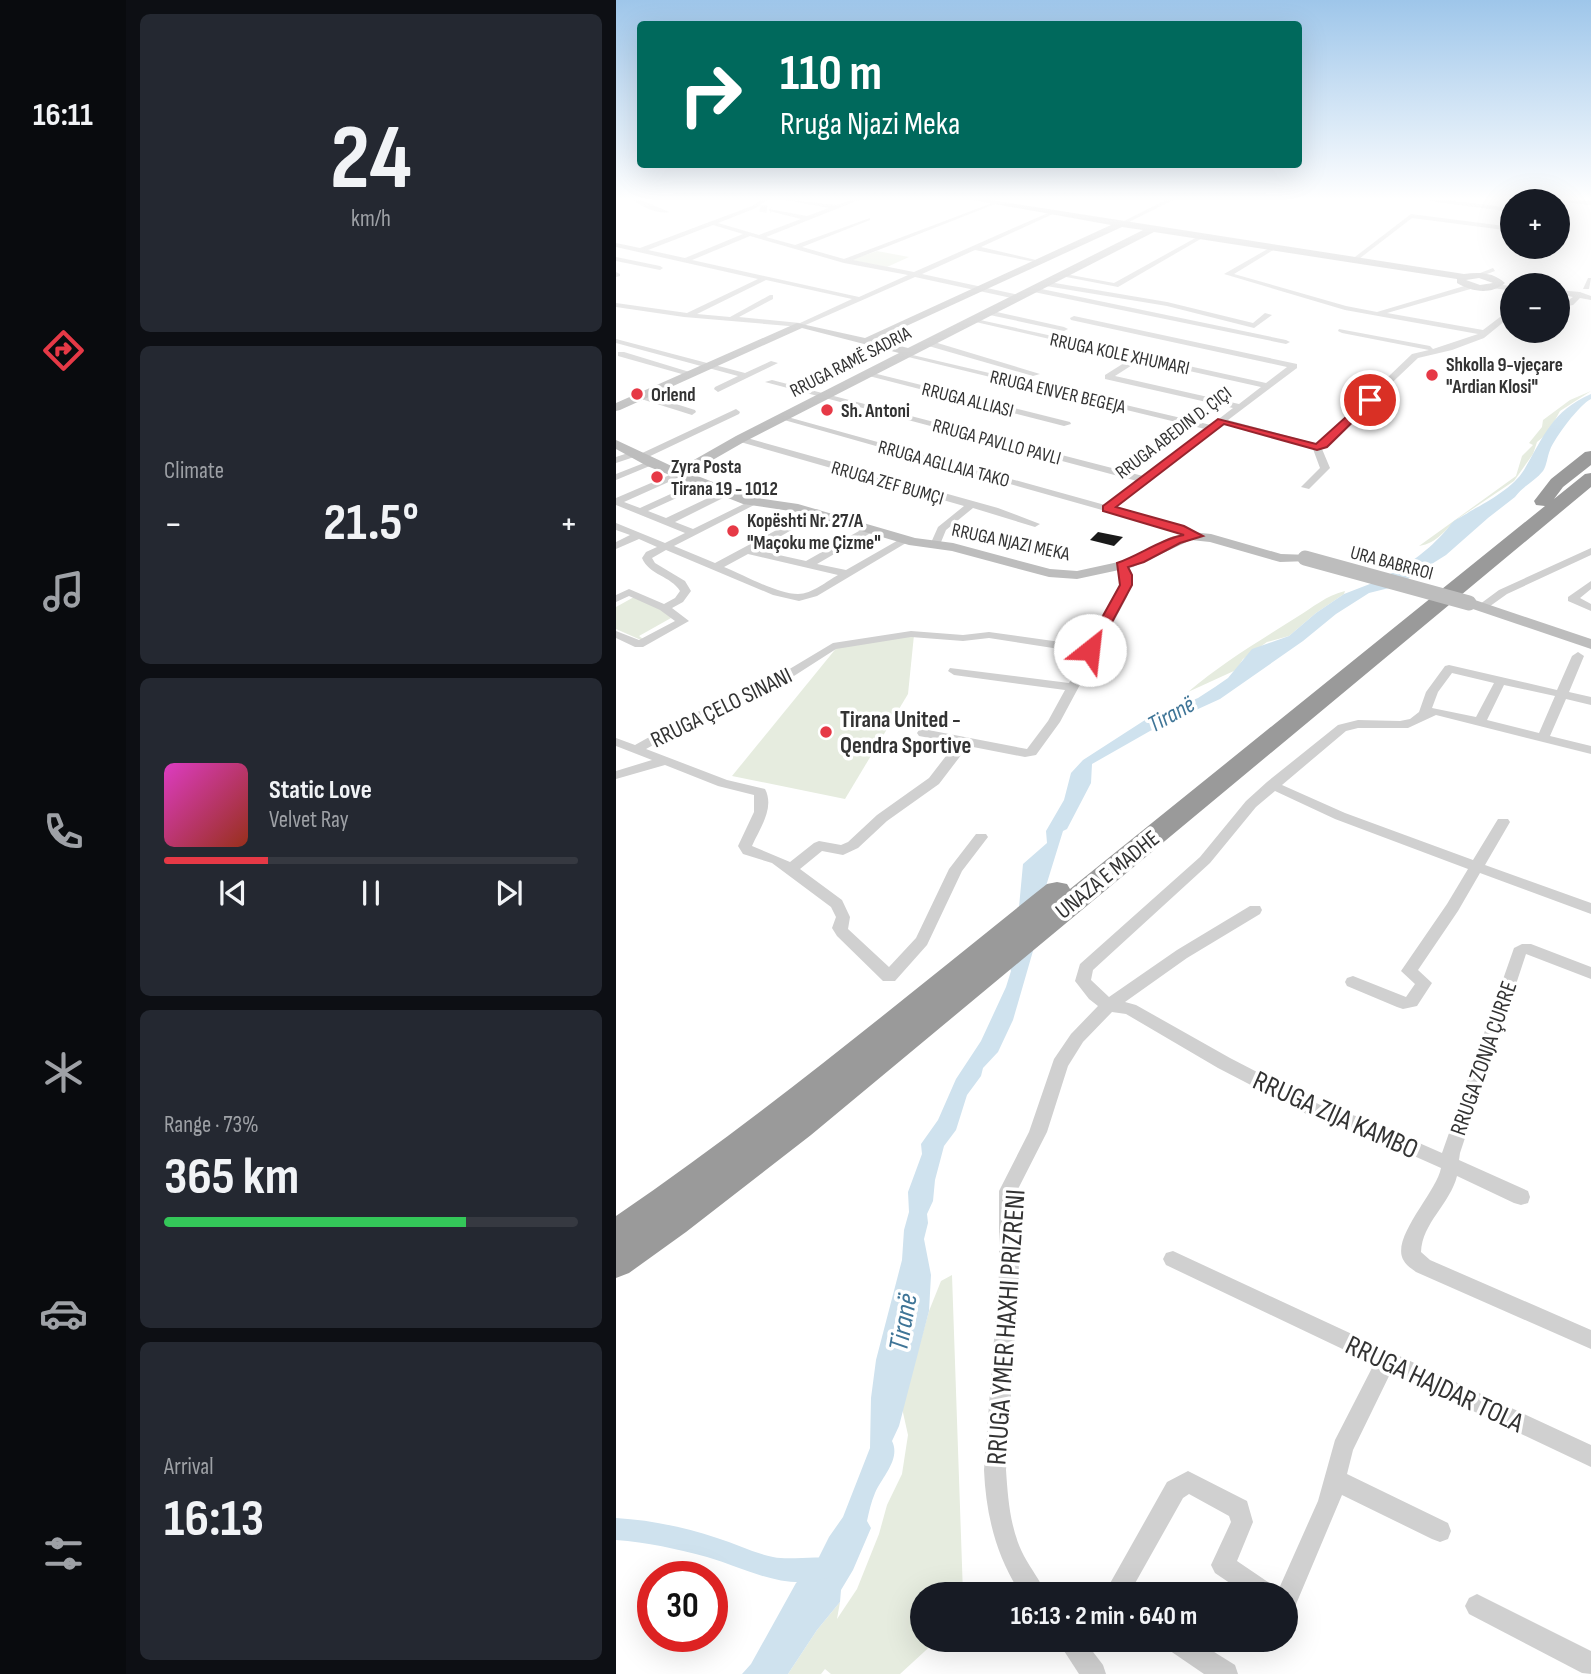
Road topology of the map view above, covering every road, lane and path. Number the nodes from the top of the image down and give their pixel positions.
1 (757, 276) edge
2 (911, 276) edge
3 (919, 276) edge
4 (1006, 276) edge
5 (1058, 276) edge
6 (1066, 276) edge
7 (1131, 276) edge
8 (1235, 276) edge
9 (1446, 276) edge
10 (1478, 276) edge
11 (1491, 276) edge
12 (765, 278) junction
13 (1464, 281) junction
14 (1044, 283) junction
15 (977, 289) junction
16 (1032, 289) junction
17 (1583, 290) edge
18 (770, 297) dead end
19 (1016, 297) junction
20 (860, 299) junction
21 (1591, 299) edge
22 (616, 305) edge
23 (988, 312) junction
24 (1375, 312) junction
25 (689, 315) junction
26 (1268, 316) dead end
27 (1074, 317) dead end
28 (731, 319) junction
29 (971, 320) junction
30 (1500, 321) edge
31 (801, 325) junction
32 (1064, 329) dead end
33 (1342, 331) dead end
34 (1486, 333) junction
35 (616, 341) edge
36 (866, 341) junction
37 (1286, 342) dead end
38 (928, 343) junction
39 (1441, 350) junction
40 (907, 353) junction
41 (621, 354) dead end
42 (1139, 357) junction
43 (774, 363) dead end
44 (709, 366) junction
45 (868, 373) junction
46 (692, 374) junction
47 (1036, 374) dead end
48 (746, 376) junction
49 (768, 382) dead end
50 (1269, 386) junction
51 (718, 389) dead end
52 (641, 396) junction
53 (824, 396) junction
54 (616, 407) edge
55 (1241, 407) junction
56 (692, 412) dead end
57 (736, 412) dead end
58 (781, 418) junction
59 (1222, 421) junction
60 (1068, 424) dead end
61 (1213, 428) junction
62 (740, 439) junction
63 (616, 444) edge
64 (1317, 447) junction
65 (1591, 456) edge
66 (642, 458) junction
67 (616, 460) edge
68 (1591, 463) edge
69 (679, 474) junction
70 (618, 477) edge
71 (1591, 478) edge
72 (1145, 480) junction
73 (702, 483) junction
74 (1591, 485) edge
75 (652, 486) junction
76 (1306, 487) dead end
77 (728, 492) junction
78 (616, 502) edge
79 (755, 502) junction
80 (1552, 503) junction
81 (971, 505) junction
82 (1107, 508) junction
83 (641, 512) junction
84 (816, 512) junction
85 (667, 522) junction
86 (1035, 524) dead end
87 (616, 526) edge
88 (870, 528) junction
89 (692, 532) junction
90 (639, 536) junction
91 (1197, 536) junction
92 (906, 540) junction
93 (935, 545) junction
94 (664, 546) junction
95 (616, 547) edge
96 (747, 551) junction
97 (1591, 551) edge
98 (1305, 558) joint
99 (807, 565) junction
100 (1121, 565) junction
101 (715, 568) junction
102 (849, 574) junction
103 (1591, 584) edge
104 (616, 599) edge
105 (1476, 605) junction
106 (664, 608) junction
107 (1591, 608) edge
108 (616, 634) edge
109 (1591, 644) edge
110 (1090, 650) junction
111 (1578, 656) dead end
112 (954, 671) dead end
113 (1501, 680) junction
114 (1073, 687) junction
115 (1562, 694) junction
116 (1591, 701) edge
117 (1425, 711) junction
118 (1480, 722) junction
119 (923, 733) dead end
120 (1543, 738) junction
121 (965, 741) junction
122 (616, 742) edge
123 (637, 750) junction
124 (1591, 750) edge
125 (665, 761) junction
126 (616, 775) edge
127 (1272, 785) junction
128 (1503, 822) dead end
129 (981, 837) dead end
130 (1477, 867) junction
131 (791, 869) junction
132 (1591, 909) edge
133 (1255, 910) dead end
134 (1591, 973) edge
135 (1353, 982) dead end
136 (1109, 1005) junction
137 (1450, 1164) junction
138 (1521, 1197) dead end
139 (620, 1253) edge
140 (1174, 1259) dead end
141 (1591, 1340) edge
142 (1386, 1361) junction
143 (1591, 1457) edge
144 (1334, 1479) junction
145 (1440, 1531) dead end
146 (1027, 1582) edge
147 (1123, 1582) edge
148 (1248, 1582) edge
149 (1294, 1582) edge
150 (1477, 1606) dead end
151 (1083, 1652) edge
152 (1192, 1652) edge
153 (1591, 1664) edge
154 (1094, 1674) edge
155 (1226, 1674) edge

1 - 12 street
2 - 20 street
3 - 15 street
4 - 15 street
5 - 14 street, RRUGA RAMË SADRIA
6 - 7 street
8 - 24 street
9 - 13 street
10 - 13 street
11 - 13 street
12 - 20 street
12 - 25 street
13 - 24 street
14 - 16 street, RRUGA RAMË SADRIA
14 - 26 street
15 - 19 street
15 - 36 street
16 - 19 street, RRUGA RAMË SADRIA
16 - 37 street
17 - 21 street
18 - 28 street
19 - 23 street, RRUGA RAMË SADRIA
20 - 31 street
22 - 25 street
23 - 29 street, RRUGA RAMË SADRIA
23 - 32 street
24 - 34 street
25 - 28 street
27 - 50 street, RRUGA ABEDIN D. ÇIÇI
28 - 31 street
29 - 38 street, RRUGA RAMË SADRIA
29 - 42 street, RRUGA KOLE XHUMARI
30 - 34 street
31 - 36 street
31 - 44 street
33 - 39 street
34 - 39 street
35 - 44 street
36 - 40 street
38 - 40 street, RRUGA RAMË SADRIA
38 - 47 street
39 - 64 street
40 - 45 street, RRUGA RAMË SADRIA
40 - 61 street, RRUGA ENVER BEGEJA
41 - 46 street
42 - 50 street, RRUGA KOLE XHUMARI
42 - 55 street
43 - 48 street
44 - 46 street
44 - 48 street
45 - 53 street, RRUGA RAMË SADRIA
45 - 60 street, RRUGA ALLIASI
46 - 52 street
48 - 51 street
49 - 53 street, RRUGA PAVLLO PAVLI
50 - 55 street, RRUGA ABEDIN D. ÇIÇI
52 - 54 street
52 - 56 street
53 - 58 street, RRUGA RAMË SADRIA
53 - 72 street, RRUGA PAVLLO PAVLI
55 - 59 street, RRUGA ABEDIN D. ÇIÇI
57 - 66 street
58 - 62 street, RRUGA RAMË SADRIA
58 - 82 street, RRUGA AGLLAIA TAKO
59 - 61 street, RRUGA ABEDIN D. ÇIÇI
59 - 64 street
61 - 72 street, RRUGA ABEDIN D. ÇIÇI
62 - 69 street, RRUGA RAMË SADRIA
62 - 81 street, RRUGA ZEF BUMÇI
63 - 66 street, RRUGA NJAZI MEKA
64 - 76 street
65 - 80 highway
66 - 67 street
66 - 69 street, RRUGA NJAZI MEKA
66 - 70 street
68 - 80 highway
69 - 73 street, RRUGA NJAZI MEKA
69 - 75 street
70 - 75 street
71 - 80 highway, UNAZA E MADHE
72 - 82 street, RRUGA ABEDIN D. ÇIÇI
73 - 77 street, RRUGA NJAZI MEKA
73 - 83 street
74 - 80 highway
75 - 78 street
77 - 79 street, RRUGA NJAZI MEKA
77 - 85 street
78 - 83 street
79 - 84 street, RRUGA NJAZI MEKA
79 - 89 street
80 - 139 highway, UNAZA E MADHE
81 - 86 street, RRUGA ZEF BUMÇI
81 - 93 street, RRUGA NJAZI MEKA
82 - 91 street, RRUGA ABEDIN D. ÇIÇI
83 - 85 street
84 - 88 street, RRUGA NJAZI MEKA
84 - 96 street
85 - 89 street
87 - 90 street
88 - 92 street, RRUGA NJAZI MEKA
88 - 99 street
89 - 94 street
90 - 94 street
90 - 95 street
91 - 98 main road, RRUGA ABEDIN D. ÇIÇI
91 - 100 street, RRUGA NJAZI MEKA
92 - 93 street, RRUGA NJAZI MEKA
92 - 102 street
93 - 100 street, RRUGA NJAZI MEKA
94 - 101 street
94 - 106 street
96 - 99 street
96 - 101 street
97 - 105 street
98 - 105 street, URA BABRROI, bridge
99 - 102 street
100 - 110 street
101 - 102 street
103 - 107 street
104 - 106 street
105 - 109 street
106 - 108 street
110 - 114 street
110 - 123 street, RRUGA ÇELO SINANI
111 - 115 street
112 - 114 street
113 - 115 street
113 - 117 street
113 - 118 street
114 - 121 street
115 - 116 street
115 - 120 street
117 - 118 street
117 - 127 street
118 - 120 street
119 - 121 street
120 - 124 street
121 - 131 street
122 - 123 street
123 - 125 street
125 - 126 street
125 - 131 street
127 - 130 street
127 - 136 street
128 - 130 street
129 - 131 street
130 - 132 street
130 - 135 street
133 - 136 street
134 - 137 street, RRUGA ZONJA ÇURRE
136 - 137 street, RRUGA ZIJA KAMBO
136 - 146 street, RRUGA YMER HAXHI PRIZRENI
137 - 138 street, RRUGA ZONJA ÇURRE
137 - 141 street
140 - 142 street, RRUGA HAJDAR TOLA
142 - 143 street, RRUGA HAJDAR TOLA
142 - 144 street
144 - 145 street
144 - 149 street
147 - 148 street
150 - 153 street
151 - 154 street
152 - 155 street

